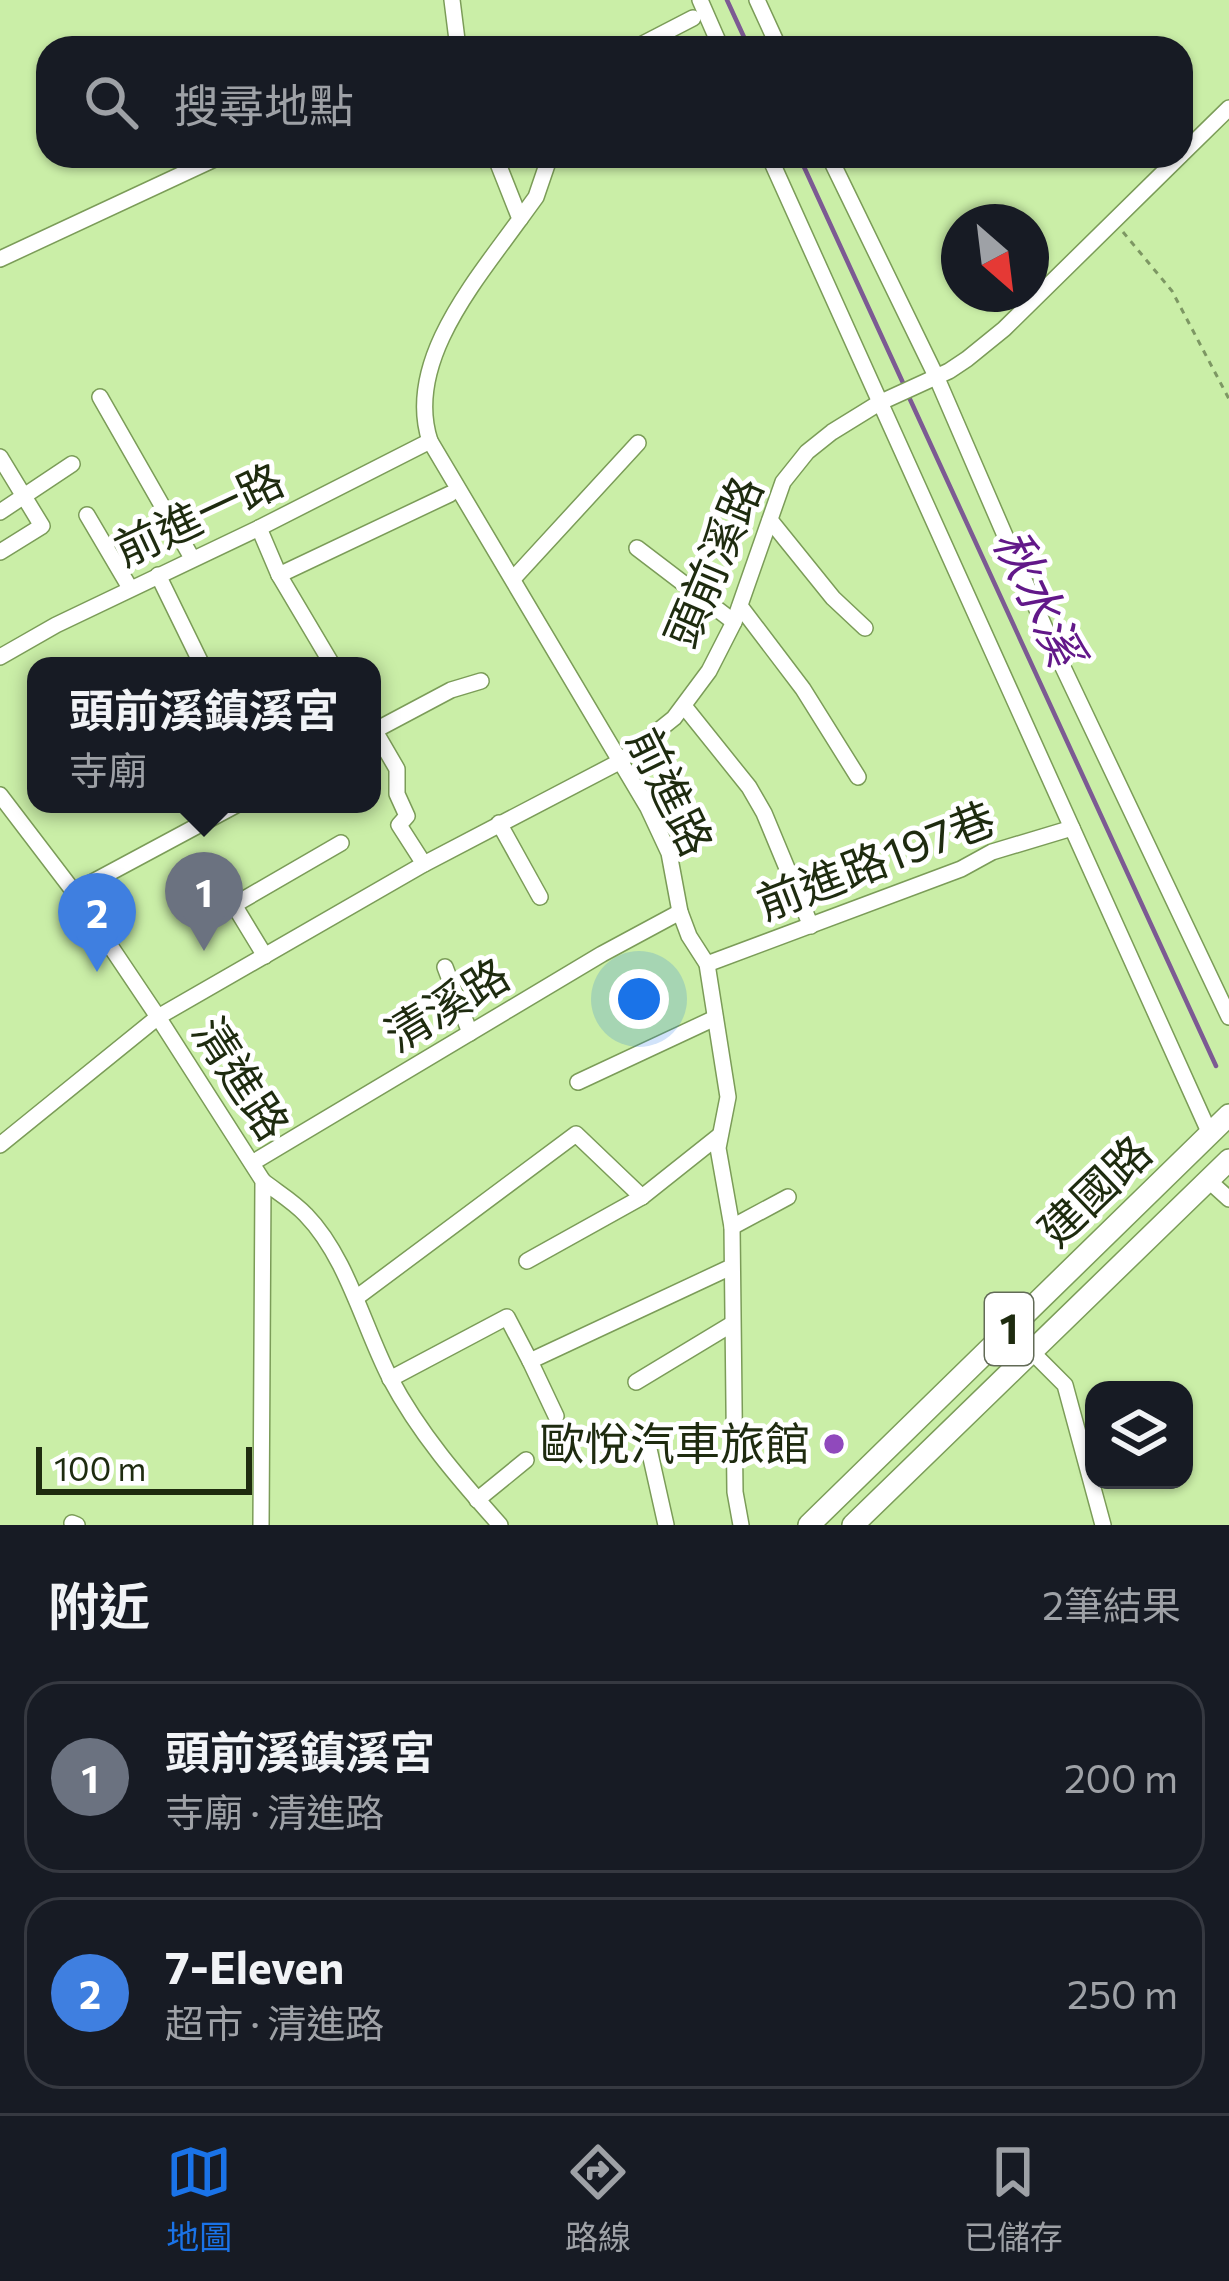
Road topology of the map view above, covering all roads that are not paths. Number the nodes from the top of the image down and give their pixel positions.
1 (452, 0) edge
2 (700, 0) edge
3 (757, 0) edge
4 (693, 18) dead end
5 (455, 36) edge
6 (658, 36) edge
7 (716, 36) edge
8 (773, 36) edge
9 (1229, 108) edge
10 (1193, 144) edge
11 (194, 168) edge
12 (500, 168) edge
13 (546, 168) edge
14 (775, 168) edge
15 (835, 168) edge
16 (1169, 168) edge
17 (520, 219) junction
18 (0, 259) edge
19 (938, 375) junction
20 (100, 398) dead end
21 (886, 399) junction
22 (430, 441) junction
23 (638, 443) dead end
24 (0, 457) edge
25 (72, 464) dead end
26 (22, 494) junction
27 (450, 494) dead end
28 (0, 512) edge
29 (87, 515) dead end
30 (770, 520) junction
31 (259, 528) junction
32 (638, 548) dead end
33 (0, 552) edge
34 (192, 559) junction
35 (158, 575) junction
36 (279, 575) junction
37 (513, 579) junction
38 (130, 588) junction
39 (737, 614) junction
40 (865, 628) dead end
41 (0, 657) edge
42 (198, 657) edge
43 (328, 657) edge
44 (481, 681) dead end
45 (684, 706) junction
46 (381, 725) edge
47 (381, 743) edge
48 (620, 762) junction
49 (858, 777) dead end
50 (0, 795) edge
51 (221, 813) edge
52 (499, 823) junction
53 (1072, 828) junction
54 (341, 843) dead end
55 (424, 864) junction
56 (74, 892) junction
57 (540, 897) dead end
58 (680, 912) junction
59 (811, 926) junction
60 (265, 956) junction
61 (707, 964) junction
62 (445, 967) dead end
63 (158, 1017) junction
64 (1229, 1017) edge
65 (715, 1018) junction
66 (470, 1033) junction
67 (578, 1082) dead end
68 (1229, 1114) edge
69 (1210, 1134) junction
70 (720, 1135) junction
71 (0, 1145) edge
72 (1229, 1160) edge
73 (251, 1162) junction
74 (1208, 1180) junction
75 (263, 1181) junction
76 (642, 1197) junction
77 (788, 1197) dead end
78 (1229, 1199) edge
79 (732, 1227) junction
80 (526, 1261) dead end
81 (731, 1267) junction
82 (356, 1298) junction
83 (732, 1324) junction
84 (1009, 1329) junction
85 (1032, 1350) junction
86 (530, 1360) junction
87 (390, 1378) junction
88 (636, 1382) dead end
89 (556, 1416) dead end
90 (649, 1450) dead end
91 (526, 1460) dead end
92 (478, 1499) junction
93 (261, 1525) edge
94 (500, 1525) edge
95 (666, 1525) edge
96 (741, 1525) edge
97 (809, 1525) edge
98 (853, 1525) edge
99 (1102, 1525) edge

1 - 5 street
2 - 7 street
3 - 8 street
4 - 6 street
9 - 10 street
11 - 18 street
12 - 17 street
13 - 17 street, 前進路
14 - 21 street
15 - 19 street
16 - 19 street
17 - 22 street, 前進路
19 - 21 street, 頭前溪路
19 - 64 street
20 - 34 street
21 - 30 street, 頭前溪路
21 - 53 street
22 - 31 street, 前進一路
22 - 37 street, 前進路
23 - 37 street
24 - 26 street
25 - 26 street
26 - 28 street
26 - 33 street
27 - 36 street
29 - 38 street
30 - 39 street, 頭前溪路
30 - 40 street
31 - 34 street, 前進一路
31 - 36 street
32 - 39 street
34 - 35 street, 前進一路
35 - 38 street, 前進一路
35 - 42 street
36 - 43 street
37 - 48 street, 前進路
38 - 41 street, 前進一路
39 - 45 street, 頭前溪路
39 - 49 street
44 - 46 street
45 - 48 street, 頭前溪路
45 - 59 street
47 - 55 street
48 - 52 street, 頭前溪路
48 - 58 street, 前進路
50 - 56 street, 清進路
51 - 56 street
52 - 55 street, 頭前溪路
52 - 57 street
53 - 59 street, 前進路197巷
53 - 69 street
54 - 60 street
55 - 60 street, 頭前溪路
56 - 63 street, 清進路
58 - 61 street, 前進路
58 - 66 street, 清溪路
59 - 61 street, 前進路197巷
60 - 63 street, 頭前溪路
61 - 65 street, 前進路
62 - 66 street
63 - 71 street, 頭前溪路
63 - 73 street, 清進路
65 - 67 street
65 - 70 street, 前進路
66 - 73 street, 清溪路
68 - 69 main road, 建國路 / 1
69 - 84 main road, 建國路 / 1
70 - 76 street
70 - 79 street, 前進路
72 - 74 main road, 建國路 / 1
73 - 75 street, 清進路
74 - 78 street
74 - 85 main road, 建國路 / 1
75 - 82 street
75 - 93 street, 清進路
76 - 80 street
76 - 82 street
77 - 79 street
79 - 81 street, 前進路
81 - 83 street, 前進路
81 - 86 street
82 - 87 street
83 - 88 street
83 - 96 street, 前進路
84 - 85 street
84 - 97 main road, 建國路 / 1
85 - 98 main road, 建國路 / 1
85 - 99 street
86 - 87 street
86 - 89 street
87 - 92 street
90 - 95 street
91 - 92 street
92 - 94 street

